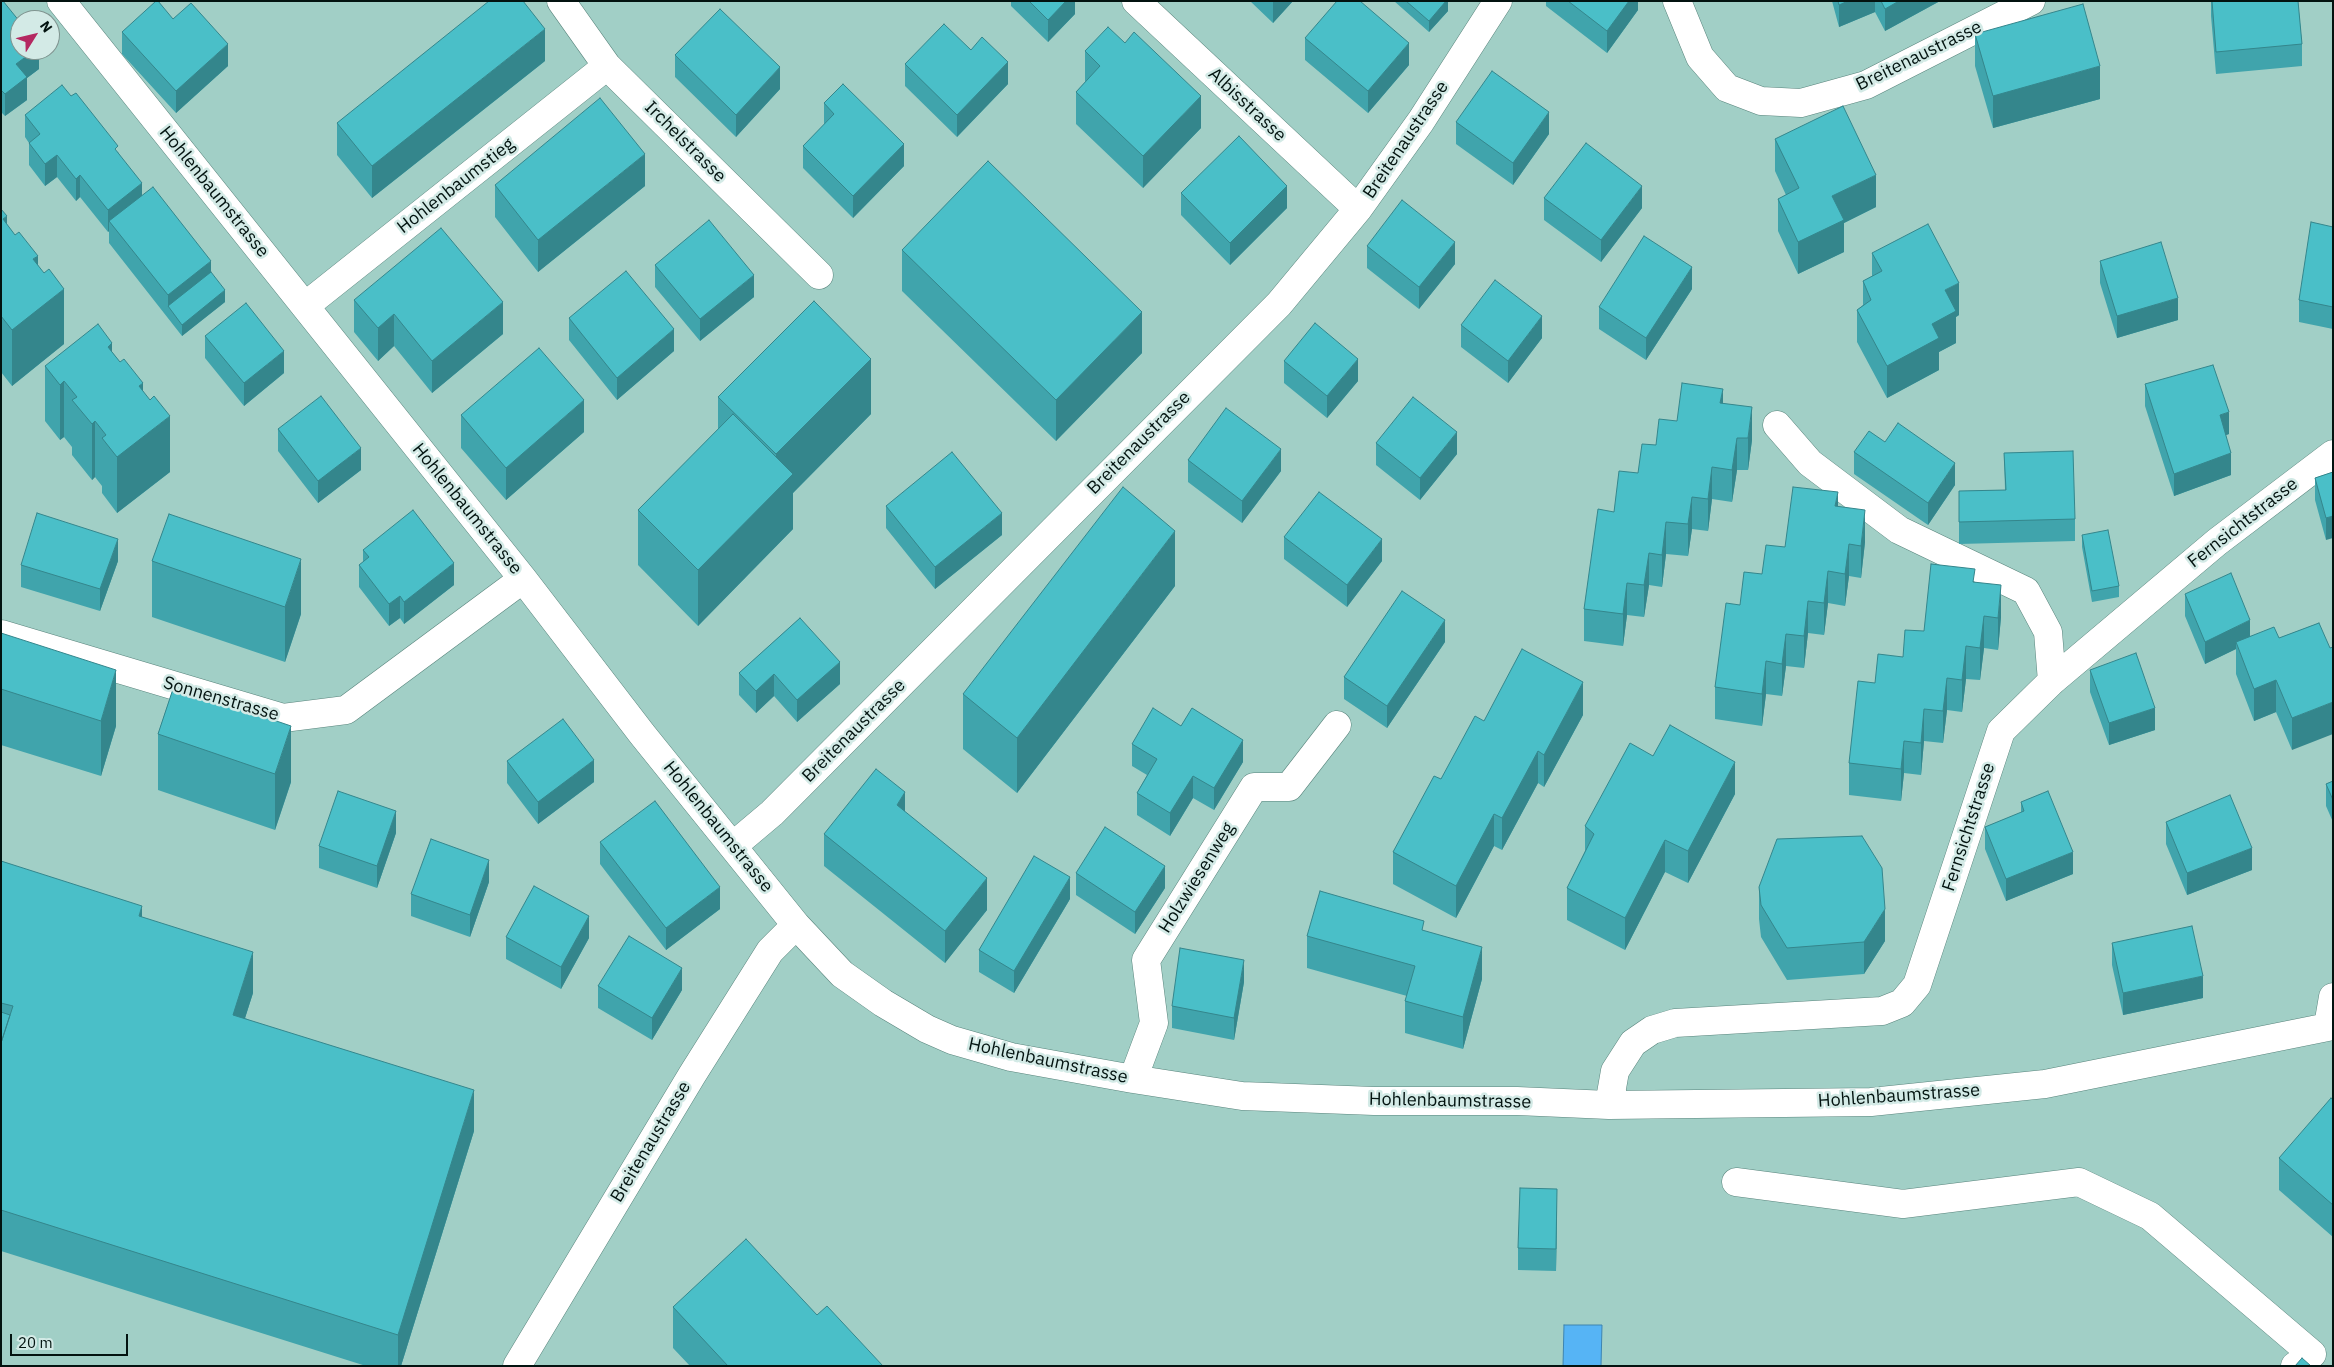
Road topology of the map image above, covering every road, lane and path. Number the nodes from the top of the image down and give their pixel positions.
1 (61, 1) edge
2 (561, 1) edge
3 (1136, 1) edge
4 (1498, 1) edge
5 (1677, 1) edge
6 (2031, 1) edge
7 (607, 66) junction
8 (1358, 209) junction
9 (819, 274) dead end
10 (305, 306) junction
11 (1777, 425) dead end
12 (2333, 454) edge
13 (523, 579) junction
14 (1, 634) edge
15 (2052, 681) junction
16 (1337, 725) dead end
17 (734, 846) junction
18 (796, 926) junction
19 (2333, 997) edge
20 (2331, 1026) edge
21 (1133, 1079) junction
22 (1609, 1105) junction
23 (1736, 1182) dead end
24 (517, 1366) edge
25 (2295, 1366) edge

1 - 10 street, Hohlenbaumstrasse
2 - 7 street, Irchelstrasse
3 - 8 street, Albisstrasse
4 - 8 street, Breitenaustrasse
5 - 6 street, Breitenaustrasse
7 - 9 street, Irchelstrasse
7 - 10 street, Hohlenbaumstieg
8 - 17 street, Breitenaustrasse
10 - 13 street, Hohlenbaumstrasse
11 - 15 street
12 - 15 street, Fernsichtstrasse
13 - 14 street, Sonnenstrasse
13 - 17 street, Hohlenbaumstrasse
15 - 22 street, Fernsichtstrasse
16 - 21 street, Holzwiesenweg
17 - 18 street, Hohlenbaumstrasse
18 - 21 street, Hohlenbaumstrasse
18 - 24 street, Breitenaustrasse
19 - 20 street
20 - 22 street, Hohlenbaumstrasse
21 - 22 street, Hohlenbaumstrasse
23 - 25 street

